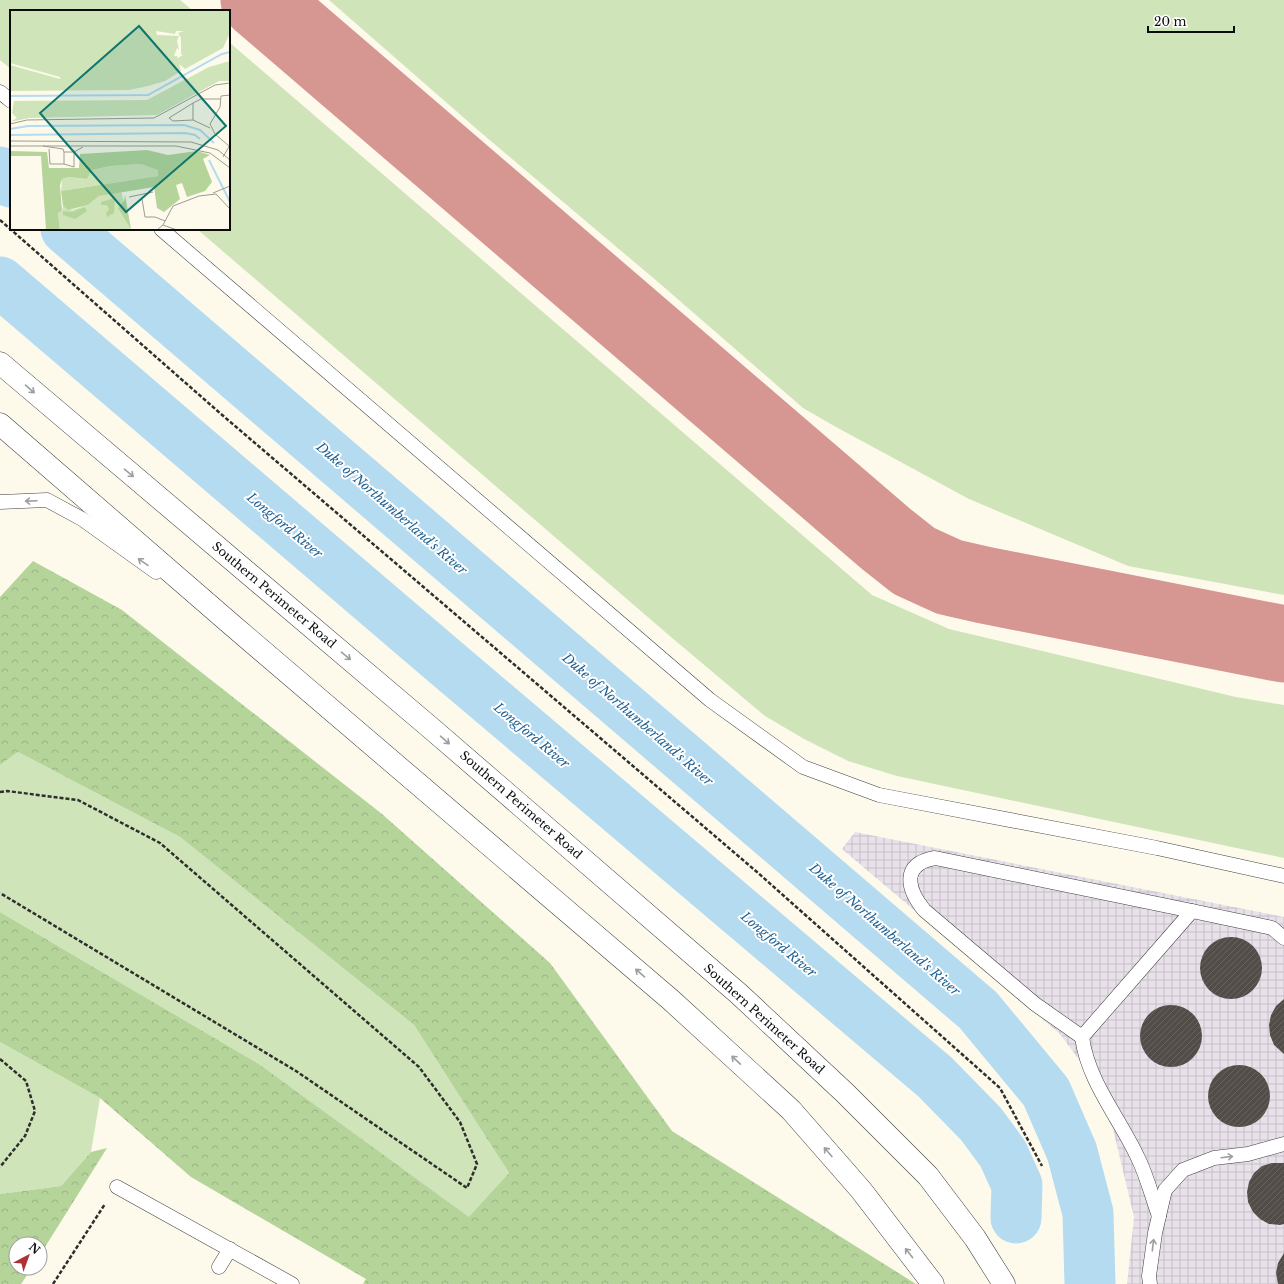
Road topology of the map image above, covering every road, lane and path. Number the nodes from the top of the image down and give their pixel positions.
1 (0, 92) edge
2 (10, 100) edge
3 (0, 220) edge
4 (10, 229) edge
5 (11, 230) edge
6 (162, 230) edge
7 (0, 364) edge
8 (0, 424) edge
9 (0, 502) edge
10 (232, 625) junction
11 (0, 792) edge
12 (1284, 876) edge
13 (0, 893) edge
14 (1192, 911) junction
15 (1284, 938) edge
16 (1082, 1037) junction
17 (0, 1059) edge
18 (1284, 1144) edge
19 (1042, 1166) dead end
20 (0, 1167) edge
21 (117, 1187) joint
22 (1159, 1216) junction
23 (230, 1249) junction
24 (219, 1267) dead end
25 (53, 1284) edge
26 (292, 1284) edge
27 (933, 1284) edge
28 (1004, 1284) edge
29 (1150, 1284) edge

1 - 2 lane
3 - 4 path
5 - 19 path
6 - 12 lane
7 -> 28 street, Southern Perimeter Road
8 - 10 street
10 -> 9 lane
27 -> 10 street
11 - 13 path
14 - 15 lane
14 - 16 lane
14 - 16 lane
16 - 22 lane
17 - 20 path
22 -> 18 lane
21 - 23 lane
21 - 25 path
29 -> 22 lane
23 - 24 lane
23 - 26 lane

